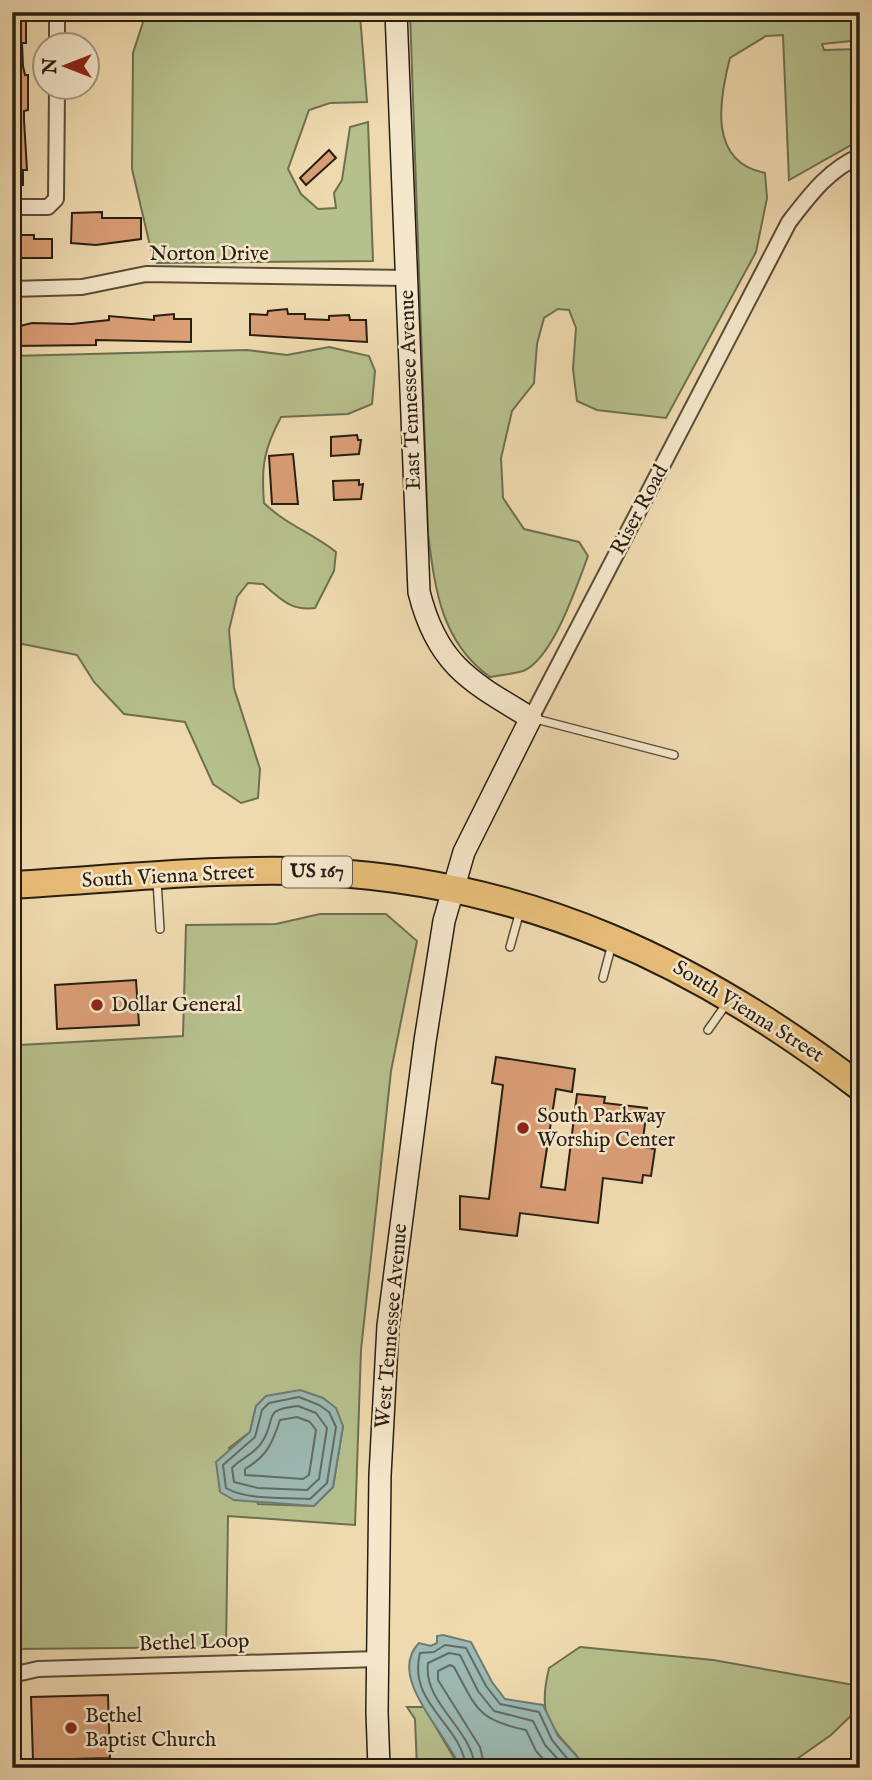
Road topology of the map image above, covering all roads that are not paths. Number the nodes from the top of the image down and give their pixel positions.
1 (57, 12) edge
2 (396, 12) edge
3 (57, 32) edge
4 (57, 102) edge
5 (860, 156) edge
6 (12, 207) edge
7 (407, 278) junction
8 (12, 289) edge
9 (531, 718) junction
10 (674, 755) dead end
11 (157, 877) junction
12 (12, 885) edge
13 (453, 889) junction
14 (521, 905) junction
15 (160, 929) dead end
16 (614, 938) junction
17 (510, 947) dead end
18 (603, 978) dead end
19 (732, 997) junction
20 (708, 1030) dead end
21 (860, 1087) edge
22 (378, 1659) junction
23 (12, 1675) edge
24 (379, 1768) edge

1 - 3 street
2 - 7 main road, East Tennessee Avenue
4 - 6 street
5 - 9 street, Riser Road
7 - 8 street, Norton Drive
7 - 9 main road, East Tennessee Avenue
9 - 10 lane
9 - 13 main road, Riser Road
11 - 12 highway, South Vienna Street / US 167
11 - 13 highway, South Vienna Street / US 167
11 - 15 lane
13 - 14 highway, South Vienna Street / US 167
13 - 22 main road, West Tennessee Avenue
14 - 16 highway, South Vienna Street / US 167
14 - 17 lane
16 - 18 lane
16 - 19 highway, South Vienna Street / US 167
19 - 20 lane
19 - 21 highway, South Vienna Street / US 167
22 - 23 street, Bethel Loop
22 - 24 main road, West Tennessee Avenue

